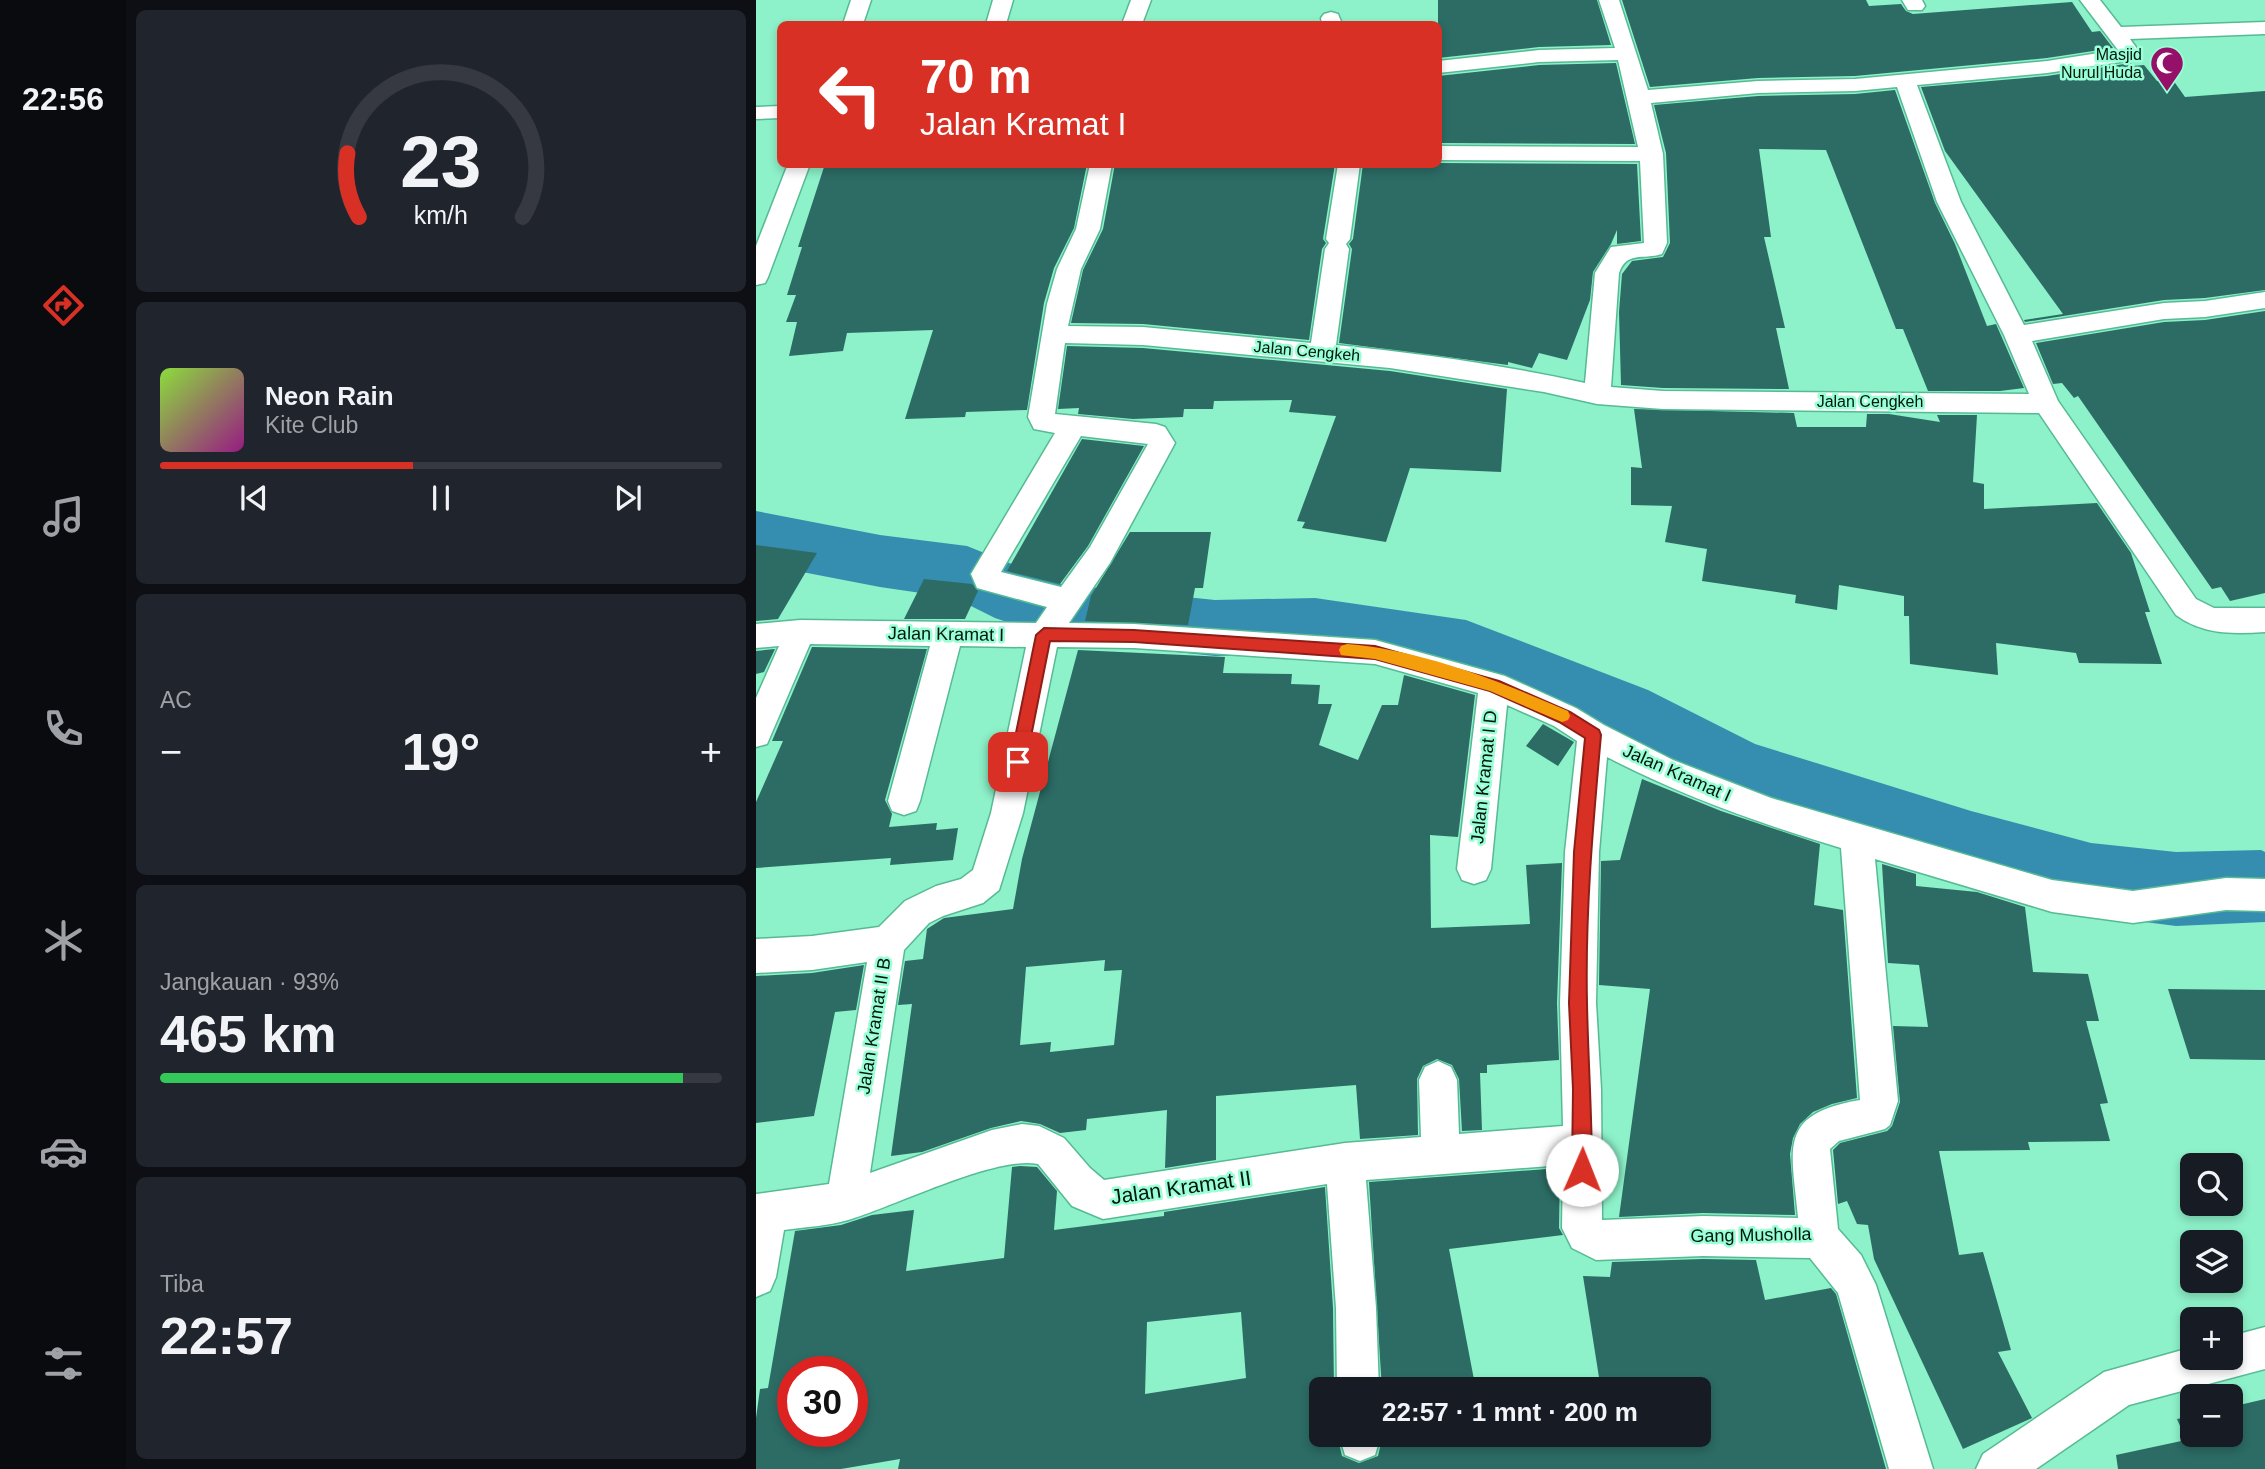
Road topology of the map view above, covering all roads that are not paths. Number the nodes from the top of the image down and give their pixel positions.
1 (861, 0) edge
2 (1003, 0) edge
3 (1141, 0) edge
4 (1609, 0) edge
5 (2090, 0) edge
6 (854, 21) edge
7 (997, 21) edge
8 (1133, 21) edge
9 (2265, 28) edge
10 (2114, 33) junction
11 (1628, 54) junction
12 (1442, 67) edge
13 (1905, 80) junction
14 (1641, 97) junction
15 (777, 112) edge
16 (756, 113) edge
17 (1442, 153) edge
18 (1652, 154) junction
19 (797, 168) edge
20 (1100, 168) edge
21 (1348, 168) edge
22 (756, 277) edge
23 (2265, 300) edge
24 (1053, 334) junction
25 (2017, 335) junction
26 (1322, 353) junction
27 (1597, 395) junction
28 (2046, 404) junction
29 (1073, 426) junction
30 (1057, 616) junction
31 (2265, 620) edge
32 (800, 632) junction
33 (948, 635) junction
34 (756, 636) edge
35 (1494, 685) junction
36 (756, 734) edge
37 (1593, 735) junction
38 (904, 801) dead end
39 (1857, 839) junction
40 (1474, 869) dead end
41 (2265, 895) edge
42 (888, 942) junction
43 (756, 956) edge
44 (1438, 1080) dead end
45 (1583, 1144) junction
46 (1441, 1155) junction
47 (1345, 1162) junction
48 (846, 1201) junction
49 (762, 1213) edge
50 (1819, 1238) junction
51 (756, 1277) edge
52 (2265, 1348) edge
53 (2243, 1354) edge
54 (2184, 1370) edge
55 (1358, 1377) edge
56 (1911, 1469) edge
57 (1998, 1469) edge

1 - 6 street
2 - 7 street
3 - 8 street
4 - 11 street
5 - 10 street
9 - 10 street
10 - 13 street
11 - 12 street
11 - 14 street
13 - 14 street
13 - 25 street
14 - 18 street
15 - 16 street
17 - 18 street
18 - 27 street
19 - 22 street
20 - 24 street
21 - 26 street
23 - 25 street
24 - 26 street, Jalan Cengkeh
24 - 29 street
25 - 28 street
26 - 27 street, Jalan Cengkeh
27 - 28 street, Jalan Cengkeh
28 - 31 street
29 - 30 street
29 - 30 street
30 - 33 street, Jalan Kramat I
30 - 35 street, Jalan Kramat I
30 - 42 street
32 - 33 street, Jalan Kramat I
32 - 34 street, Jalan Kramat I
32 - 36 street
33 - 38 street
35 - 37 street, Jalan Kramat I
35 - 40 street, Jalan Kramat I D
37 - 39 street, Jalan Kramat I
37 - 45 street
39 - 41 street, Jalan Kramat I
39 - 50 street, Gang Musholla
42 - 43 street, Jalan Kramat II B
42 - 48 street, Jalan Kramat II B
44 - 46 street
45 - 46 street, Jalan Kramat II
45 - 50 street, Gang Musholla
46 - 47 street, Jalan Kramat II
47 - 48 street, Jalan Kramat II
47 - 55 street
48 - 49 street, Jalan Kramat II
49 - 51 street
50 - 56 street
52 - 53 street
54 - 57 street

